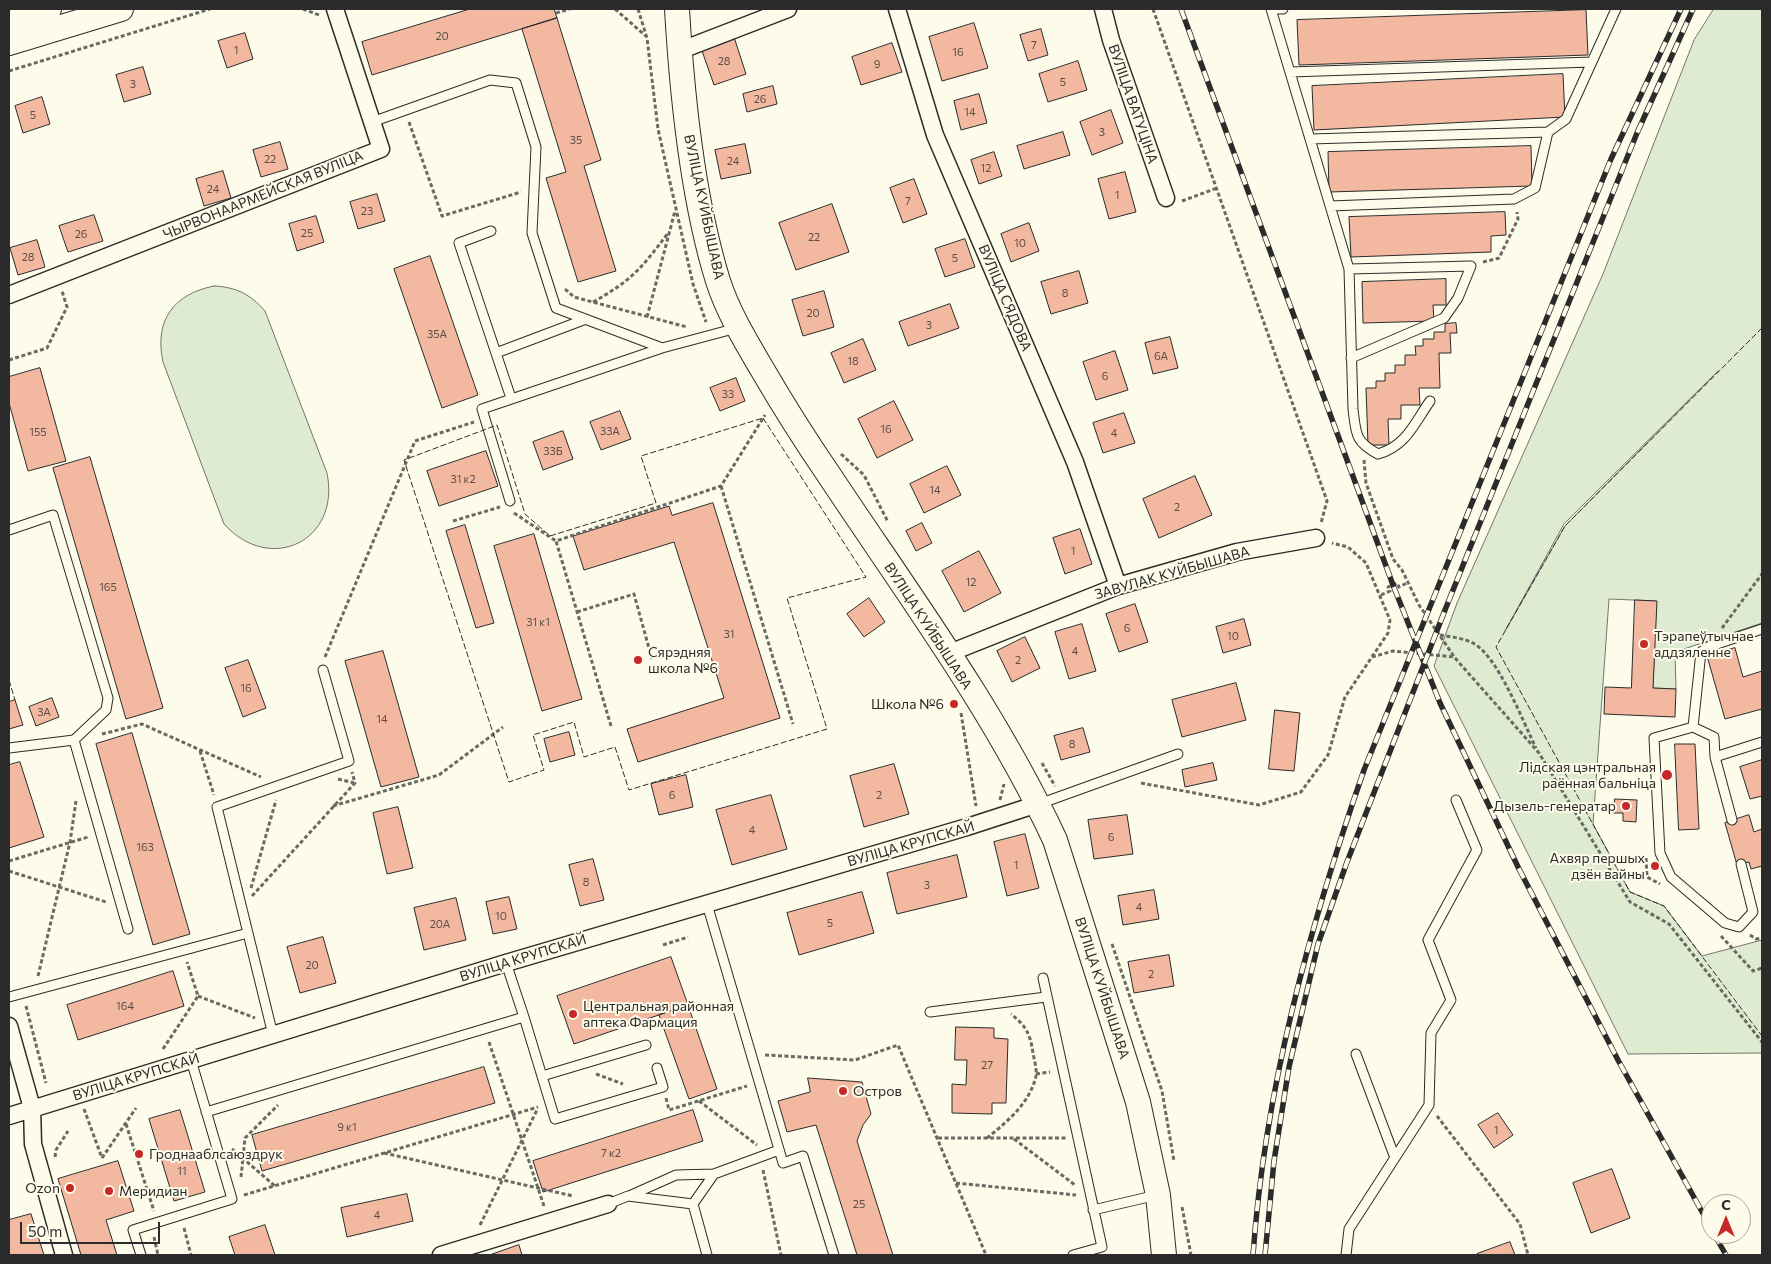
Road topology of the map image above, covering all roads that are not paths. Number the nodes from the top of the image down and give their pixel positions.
1 (49, 9) edge
2 (121, 9) edge
3 (335, 9) edge
4 (677, 9) edge
5 (788, 9) edge
6 (897, 9) edge
7 (1103, 9) edge
8 (1271, 9) edge
9 (1283, 9) edge
10 (1616, 9) edge
11 (9, 21) edge
12 (9, 43) edge
13 (679, 51) junction
14 (1592, 62) junction
15 (1290, 72) junction
16 (372, 122) junction
17 (1548, 132) junction
18 (1310, 139) junction
19 (1166, 198) road end
20 (1330, 206) junction
21 (491, 232) dead end
22 (1348, 269) junction
23 (9, 295) edge
24 (586, 319) junction
25 (738, 328) junction
26 (662, 348) junction
27 (496, 353) junction
28 (1351, 358) junction
29 (511, 398) junction
30 (1430, 401) dead end
31 (507, 504) road end
32 (9, 530) edge
33 (1316, 538) road end
34 (1118, 586) junction
35 (1762, 629) edge
36 (947, 654) junction
37 (322, 667) road end
38 (1693, 727) junction
39 (74, 740) junction
40 (1762, 742) edge
41 (9, 748) edge
42 (1178, 754) dead end
43 (1715, 757) junction
44 (1456, 800) dead end
45 (1038, 804) junction
46 (1732, 820) dead end
47 (1741, 864) dead end
48 (706, 904) junction
49 (128, 929) dead end
50 (248, 933) junction
51 (506, 963) junction
52 (1043, 978) dead end
53 (9, 997) edge
54 (1046, 997) junction
55 (930, 1012) dead end
56 (524, 1017) junction
57 (9, 1026) edge
58 (273, 1035) junction
59 (646, 1045) dead end
60 (1356, 1054) dead end
61 (191, 1060) junction
62 (657, 1068) dead end
63 (542, 1076) junction
64 (32, 1108) junction
65 (206, 1112) junction
66 (9, 1116) edge
67 (780, 1150) junction
68 (1395, 1158) junction
69 (714, 1174) junction
70 (1158, 1195) junction
71 (628, 1196) junction
72 (608, 1204) joint
73 (693, 1204) junction
74 (1093, 1210) junction
75 (64, 1255) edge
76 (141, 1255) edge
77 (441, 1255) edge
78 (707, 1255) edge
79 (834, 1255) edge
80 (1073, 1255) edge
81 (1164, 1255) edge
82 (1346, 1255) edge

1 - 11 main road
2 - 12 main road
3 - 16 street, ЧЫРВОНААРМЕЙСКАЯ ВУЛІЦА
4 - 13 main road, ВУЛІЦА КУЙБЫШАВА
5 - 13 street
6 - 34 street, ВУЛІЦА СЯДОВА
7 - 19 street, ВУЛІЦА ВАТУЦІНА
8 - 9 lane
8 - 15 lane
10 - 14 lane
13 - 25 main road, ВУЛІЦА КУЙБЫШАВА
14 - 15 lane
14 - 17 lane
15 - 18 lane
16 - 23 street, ЧЫРВОНААРМЕЙСКАЯ ВУЛІЦА
16 - 24 lane
17 - 18 lane
17 - 20 lane
18 - 20 lane
20 - 22 lane
21 - 27 lane
22 - 28 lane
22 - 28 lane
24 - 26 lane
24 - 27 lane
25 - 26 lane
25 - 36 main road, ВУЛІЦА КУЙБЫШАВА
26 - 29 lane
27 - 29 lane
28 - 30 lane
29 - 31 lane
32 - 39 lane
33 - 34 street, ЗАВУЛАК КУЙБЫШАВА
34 - 36 street, ЗАВУЛАК КУЙБЫШАВА
35 - 38 lane
36 - 45 main road, ВУЛІЦА КУЙБЫШАВА
37 - 50 lane
38 - 43 lane
38 - 47 lane
39 - 41 lane
39 - 49 lane
40 - 43 lane
42 - 45 lane
43 - 46 lane
44 - 68 lane
45 - 48 street, ВУЛІЦА КРУПСКАЙ
45 - 70 main road, ВУЛІЦА КУЙБЫШАВА
48 - 51 street, ВУЛІЦА КРУПСКАЙ
48 - 67 lane
50 - 53 lane
50 - 58 lane
51 - 56 lane
51 - 58 street, ВУЛІЦА КРУПСКАЙ
52 - 54 lane
54 - 55 lane
54 - 74 lane
56 - 63 lane
56 - 65 lane
57 - 64 street
58 - 61 street, ВУЛІЦА КРУПСКАЙ
59 - 63 lane
60 - 68 lane
61 - 64 street, ВУЛІЦА КРУПСКАЙ
61 - 65 lane
62 - 63 lane
64 - 66 street, ВУЛІЦА КРУПСКАЙ
64 - 75 street
65 - 76 lane
67 - 69 lane
67 - 79 lane
68 - 82 lane
69 - 71 lane
69 - 73 lane
70 - 74 lane
70 - 81 main road, ВУЛІЦА КУЙБЫШАВА
71 - 72 lane
71 - 73 lane
72 - 77 street
73 - 78 lane
74 - 80 lane

